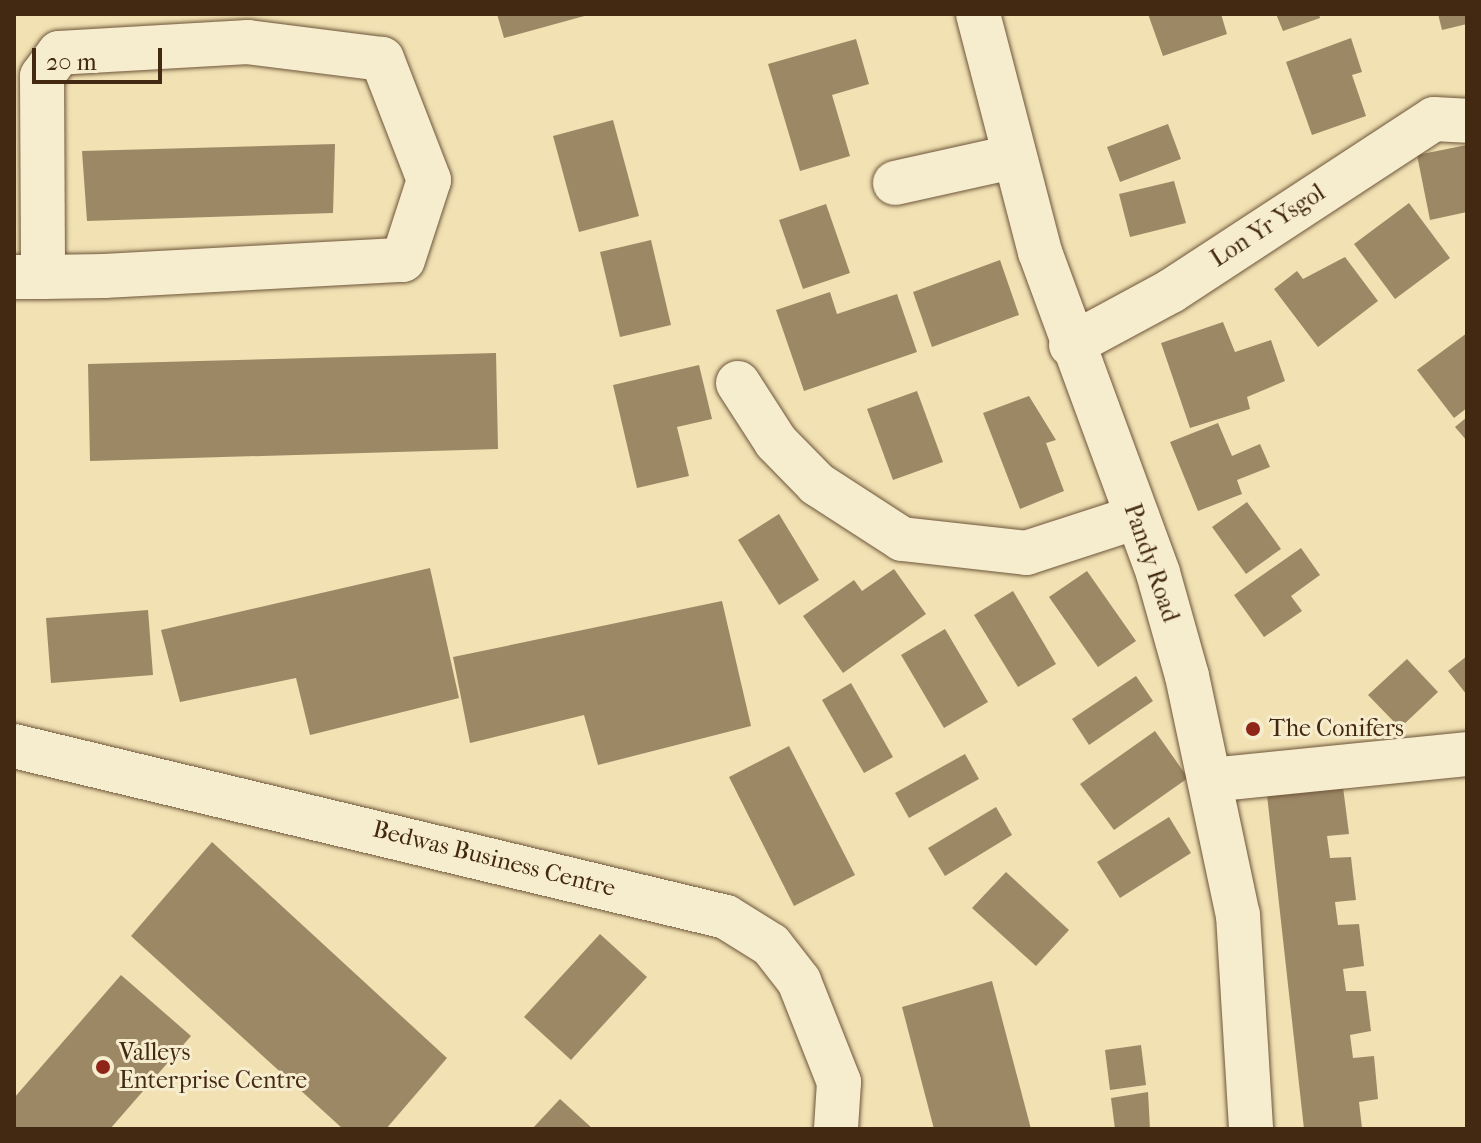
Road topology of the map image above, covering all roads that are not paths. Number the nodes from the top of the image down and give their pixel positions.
1 (978, 14) edge
2 (1467, 121) edge
3 (1012, 157) junction
4 (895, 183) dead end
5 (29, 277) edge
6 (1071, 345) junction
7 (738, 383) dead end
8 (1137, 517) junction
9 (14, 746) edge
10 (1467, 754) edge
11 (1211, 780) junction
12 (836, 1129) edge
13 (1251, 1129) edge

1 - 3 street, Pandy Road
2 - 6 street, Lon Yr Ysgol
3 - 4 street
3 - 6 street, Pandy Road
5 - 5 street
6 - 8 street, Pandy Road
7 - 8 street
8 - 11 street, Pandy Road
9 - 12 street, Bedwas Business Centre
10 - 11 street
11 - 13 street, Pandy Road

